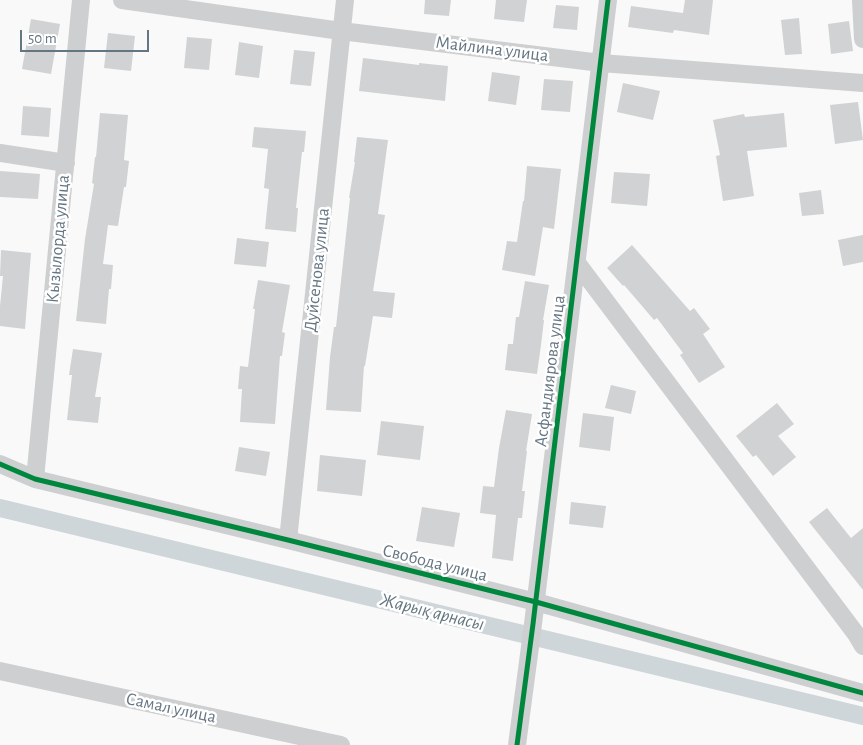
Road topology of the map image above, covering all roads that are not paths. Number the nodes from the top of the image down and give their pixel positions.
1 (81, 0) edge
2 (122, 0) edge
3 (345, 0) edge
4 (608, 0) edge
5 (861, 0) edge
6 (341, 31) junction
7 (863, 39) edge
8 (601, 63) junction
9 (863, 83) edge
10 (0, 153) edge
11 (66, 163) junction
12 (577, 263) junction
13 (0, 464) edge
14 (35, 479) junction
15 (288, 540) junction
16 (536, 602) junction
17 (863, 646) edge
18 (0, 671) edge
19 (863, 693) edge
20 (341, 745) edge
21 (517, 745) edge

1 - 11 street, Кызылорда улица
2 - 6 street, Майлина улица
3 - 6 street, Дуйсенова улица
4 - 8 street, Асфандиярова улица
5 - 7 street
6 - 8 street, Майлина улица
6 - 15 street, Дуйсенова улица
8 - 9 street, Майлина улица
8 - 12 street, Асфандиярова улица
10 - 11 street
11 - 14 street, Кызылорда улица
12 - 16 street, Асфандиярова улица
12 - 17 street
13 - 14 street, Свобода улица
14 - 15 street, Свобода улица
15 - 16 street, Свобода улица
16 - 19 street, Свобода улица
16 - 21 street, Асфандиярова улица
18 - 20 street, Самал улица

